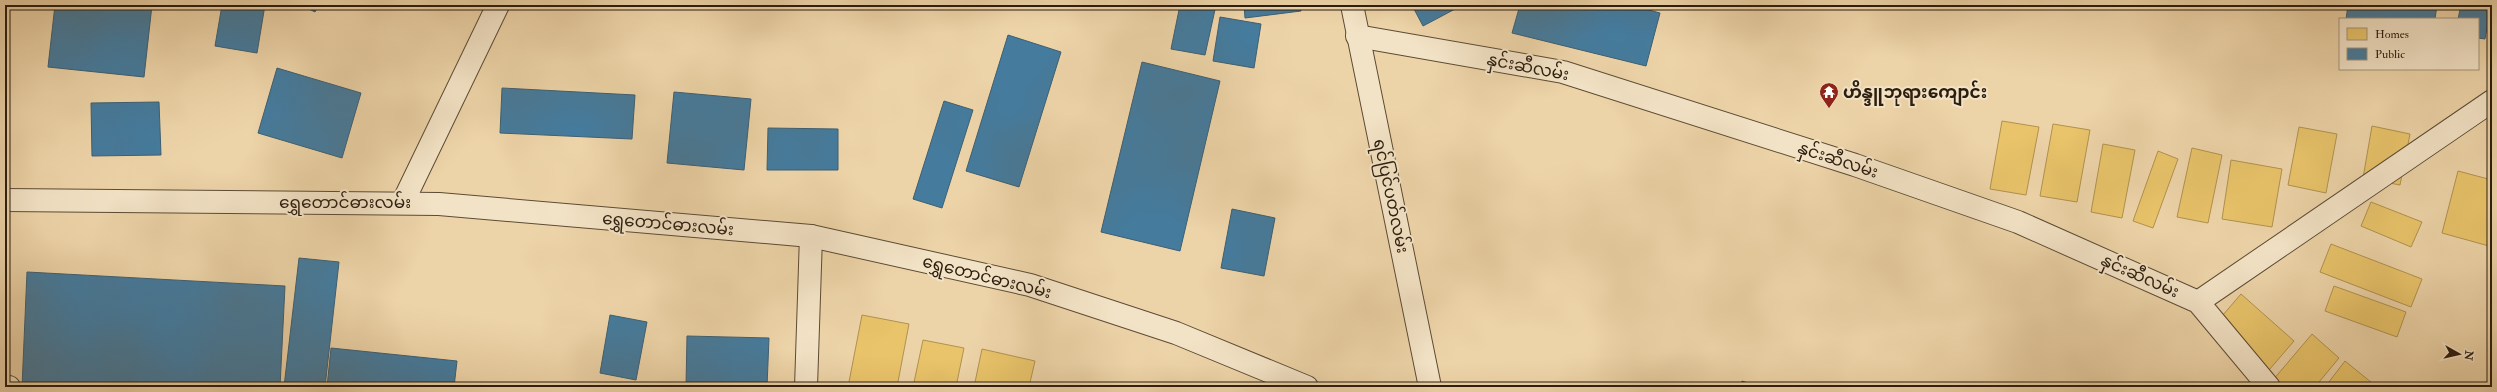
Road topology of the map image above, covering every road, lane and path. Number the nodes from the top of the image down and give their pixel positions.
1 (498, 5) edge
2 (1352, 5) edge
3 (1357, 36) junction
4 (2492, 101) edge
5 (5, 200) edge
6 (403, 202) junction
7 (811, 236) junction
8 (2198, 302) junction
9 (5, 387) edge
10 (9, 387) edge
11 (806, 387) edge
12 (1307, 387) edge
13 (1430, 387) edge
14 (2269, 387) edge

1 - 6 street
2 - 3 street, ရင်ပြင်ပတ်လမ်း
3 - 8 street, နှင်းဆီလမ်း
3 - 13 street, ရင်ပြင်ပတ်လမ်း
4 - 8 street
5 - 6 street, ရွှေတောင်ဓားလမ်း
6 - 7 street, ရွှေတောင်ဓားလမ်း
7 - 11 street
7 - 12 street, ရွှေတောင်ဓားလမ်း
8 - 14 street, နှင်းဆီလမ်း
9 - 10 street

